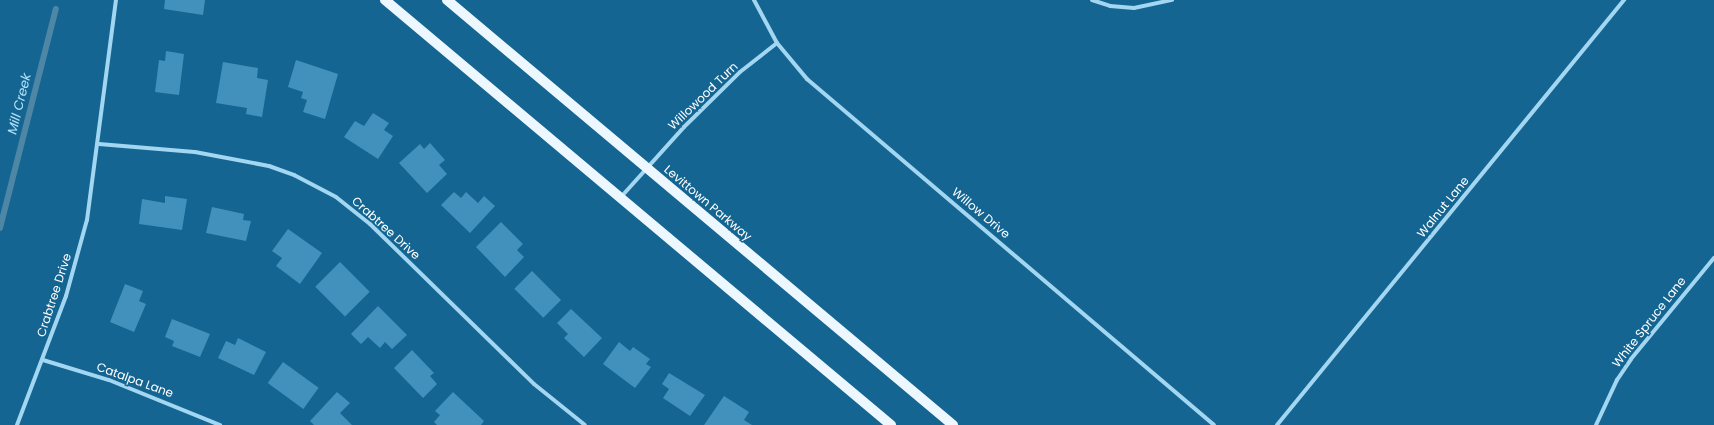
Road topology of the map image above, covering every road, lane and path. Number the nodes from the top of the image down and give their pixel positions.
1 (116, 0) edge
2 (385, 0) edge
3 (447, 0) edge
4 (754, 0) edge
5 (1092, 0) edge
6 (1172, 0) edge
7 (1624, 0) edge
8 (777, 43) junction
9 (99, 144) junction
10 (646, 167) junction
11 (621, 197) junction
12 (1714, 258) edge
13 (42, 360) junction
14 (17, 425) edge
15 (220, 425) edge
16 (585, 425) edge
17 (891, 425) edge
18 (953, 425) edge
19 (1214, 425) edge
20 (1277, 425) edge
21 (1596, 425) edge

1 - 9 street, Crabtree Drive
2 - 11 main road
3 - 10 main road, Levittown Parkway
4 - 8 street, Willow Drive
5 - 6 street
7 - 20 street, Walnut Lane
8 - 10 street, Willowood Turn
8 - 19 street, Willow Drive
9 - 13 street, Crabtree Drive
9 - 16 street, Crabtree Drive
10 - 11 street, Willowood Turn
10 - 18 main road, Levittown Parkway
11 - 17 main road
12 - 21 street, White Spruce Lane
13 - 14 street, Crabtree Drive
13 - 15 street, Catalpa Lane

